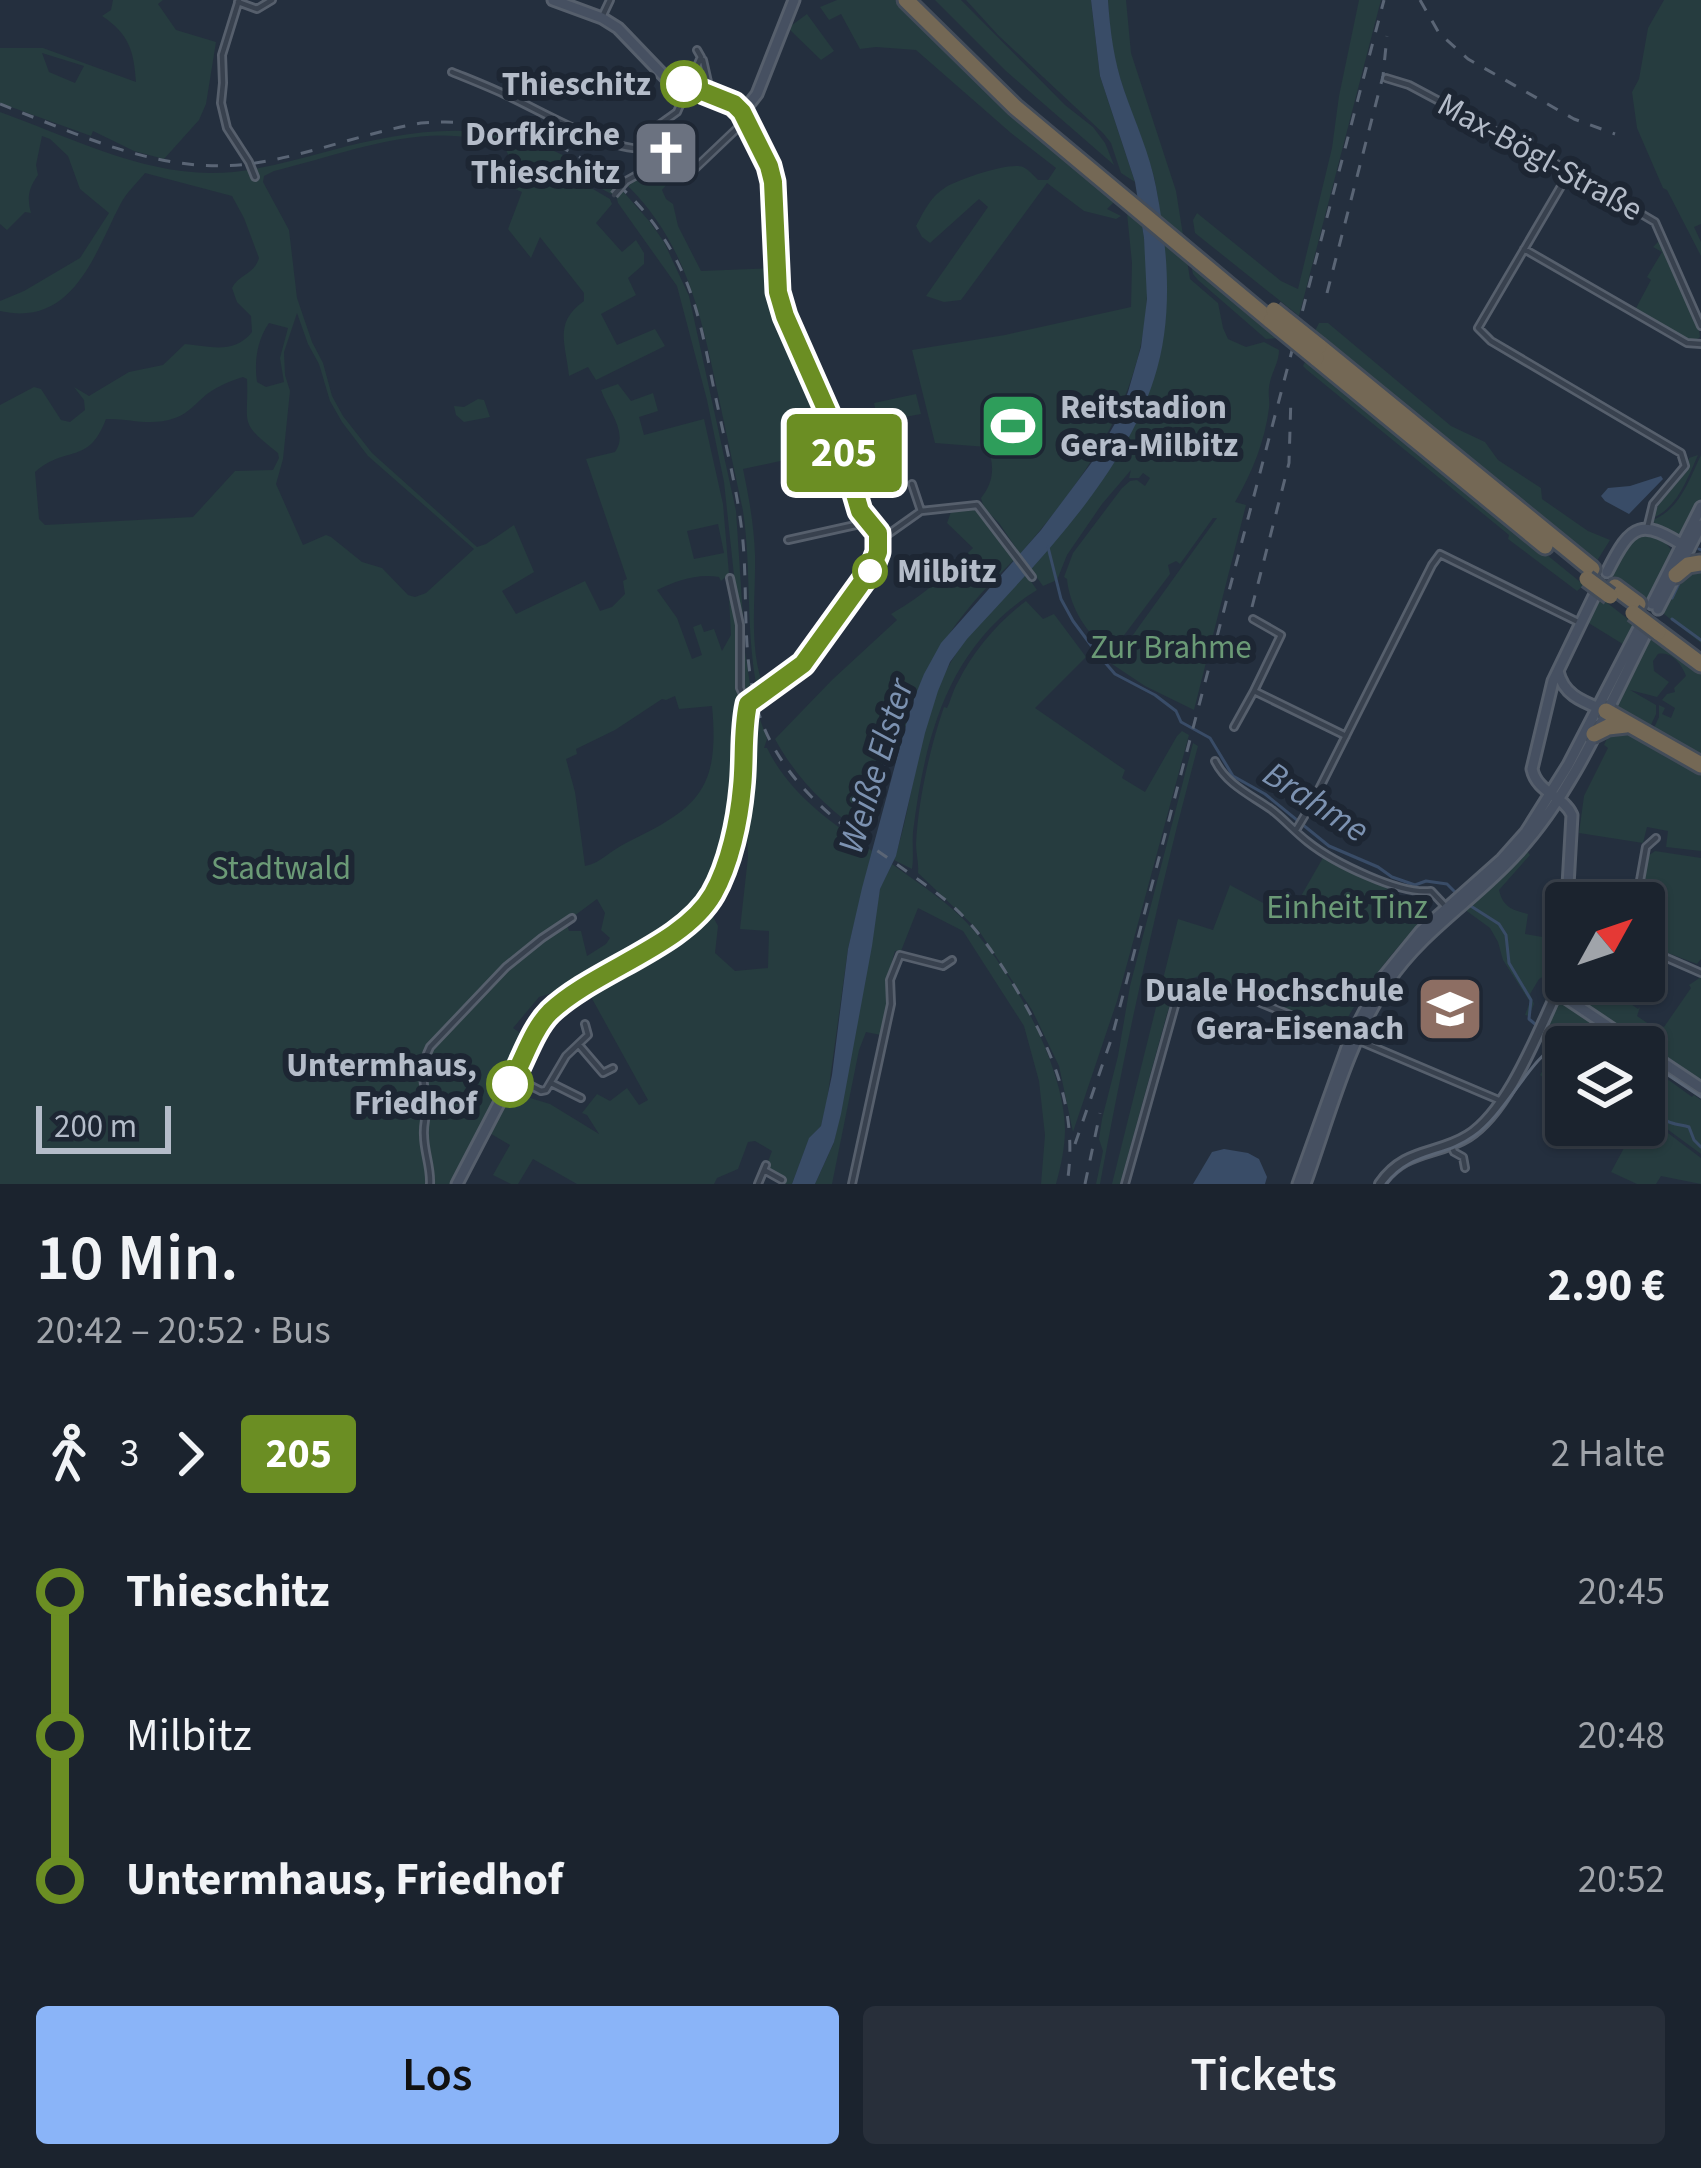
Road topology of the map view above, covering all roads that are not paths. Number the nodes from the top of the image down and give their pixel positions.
1 (272, 0) edge
2 (553, 0) edge
3 (610, 0) edge
4 (794, 0) edge
5 (906, 0) edge
6 (921, 0) edge
7 (239, 1) edge
8 (602, 18) junction
9 (697, 50) dead end
10 (701, 57) junction
11 (452, 73) dead end
12 (1386, 78) dead end
13 (690, 86) junction
14 (711, 95) junction
15 (744, 115) junction
16 (652, 148) junction
17 (1570, 172) junction
18 (255, 177) dead end
19 (683, 180) dead end
20 (1113, 184) junction
21 (614, 195) dead end
22 (1524, 249) junction
23 (1701, 326) edge
24 (1701, 344) edge
25 (912, 484) dead end
26 (1701, 507) edge
27 (921, 512) junction
28 (868, 522) junction
29 (1701, 525) edge
30 (1647, 529) junction
31 (788, 540) dead end
32 (880, 540) junction
33 (1691, 555) edge
34 (1676, 575) joint
35 (1032, 577) dead end
36 (730, 578) dead end
37 (1601, 583) junction
38 (1648, 618) junction
39 (1252, 619) dead end
40 (1580, 623) junction
41 (1701, 651) edge
42 (1701, 664) edge
43 (1558, 668) junction
44 (1561, 684) junction
45 (1254, 691) junction
46 (1550, 692) junction
47 (748, 704) junction
48 (1610, 717) junction
49 (1234, 728) dead end
50 (1594, 734) joint
51 (1346, 736) junction
52 (1215, 761) dead end
53 (1701, 765) edge
54 (1559, 797) junction
55 (1296, 829) junction
56 (1656, 838) dead end
57 (1568, 882) edge
58 (1640, 882) edge
59 (1448, 910) junction
60 (572, 919) dead end
61 (1665, 958) edge
62 (952, 959) dead end
63 (1701, 973) edge
64 (1551, 1002) edge
65 (1571, 1002) edge
66 (585, 1024) dead end
67 (1608, 1026) edge
68 (1354, 1040) junction
69 (579, 1045) junction
70 (1665, 1064) edge
71 (613, 1068) dead end
72 (514, 1077) junction
73 (551, 1082) junction
74 (1701, 1088) edge
75 (581, 1098) dead end
76 (1501, 1101) junction
77 (1450, 1143) junction
78 (1465, 1168) dead end
79 (782, 1180) dead end
80 (430, 1184) edge
81 (457, 1184) edge
82 (758, 1184) edge
83 (852, 1184) edge
84 (1125, 1184) edge
85 (1302, 1184) edge
86 (1380, 1184) edge

1 - 7 street
2 - 8 main road
3 - 8 street
4 - 15 main road
5 - 20 highway
6 - 20 highway
7 - 18 street
8 - 13 main road
9 - 10 street
10 - 13 street
10 - 14 street
11 - 16 street
12 - 17 street, Max-Bögl-Straße
13 - 14 main road
13 - 16 street
14 - 15 main road
15 - 19 street
15 - 28 main road
16 - 21 street, bridge
17 - 22 street
17 - 23 street, Max-Bögl-Straße
20 - 37 highway, bridge
22 - 24 street
22 - 30 street
25 - 27 street
26 - 33 main road
27 - 32 street
27 - 35 street
28 - 31 street
28 - 32 main road
29 - 33 main road
30 - 33 main road
30 - 37 main road
32 - 47 main road
33 - 34 highway
33 - 38 main road
34 - 38 main road
36 - 47 street
37 - 38 highway
37 - 40 main road
38 - 41 highway
38 - 42 highway
38 - 48 main road
39 - 45 street
40 - 43 main road
40 - 51 street
43 - 44 main road
43 - 46 main road
44 - 46 main road
44 - 48 main road
45 - 49 street
45 - 51 street
46 - 54 main road
47 - 72 main road
48 - 50 highway
48 - 53 highway
48 - 54 main road
50 - 54 main road
51 - 55 street
52 - 55 street
54 - 57 main road
54 - 59 main road
55 - 59 street
56 - 58 street
59 - 68 main road
60 - 80 street
61 - 63 street
62 - 83 street
64 - 76 street
65 - 67 main road
66 - 69 street
68 - 76 street
68 - 84 street
68 - 85 main road
69 - 71 street
69 - 73 street
70 - 74 main road
72 - 73 street
72 - 81 main road
73 - 75 street
76 - 77 street
77 - 78 street
77 - 86 street
79 - 82 street

